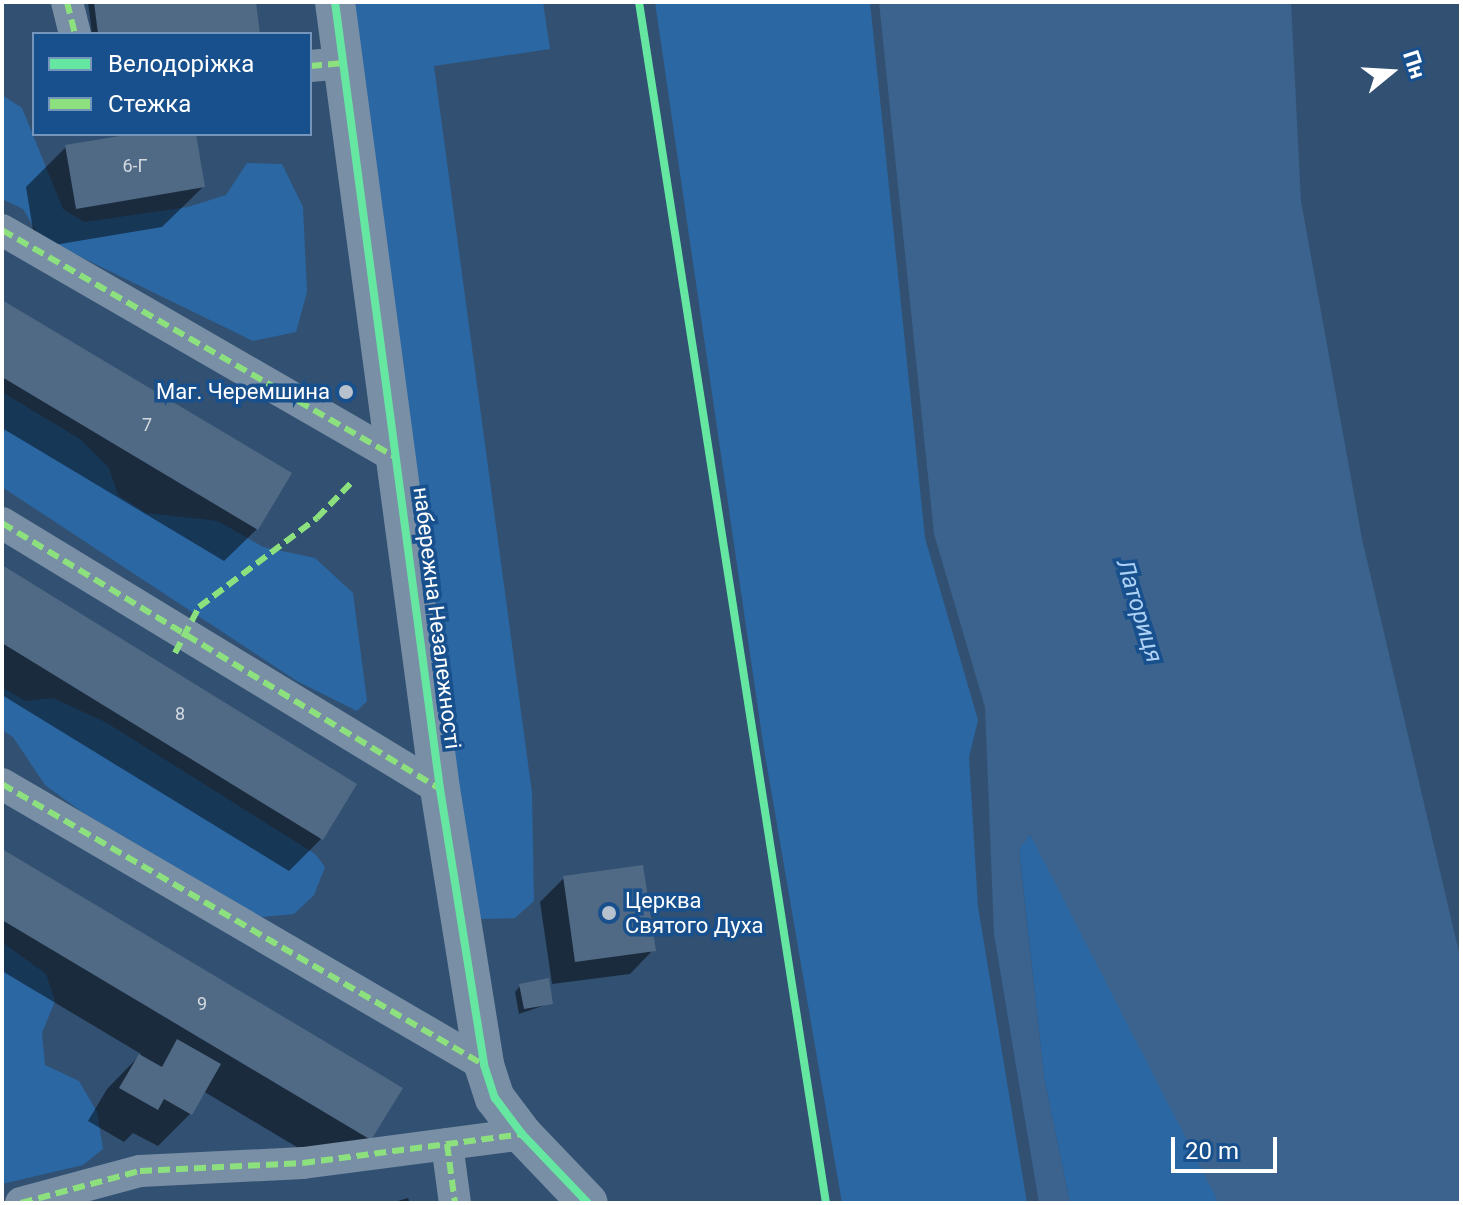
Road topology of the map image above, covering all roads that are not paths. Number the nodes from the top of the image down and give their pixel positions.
1 (67, 2) edge
2 (335, 2) edge
3 (74, 32) edge
4 (327, 65) edge
5 (2, 230) edge
6 (398, 459) junction
7 (2, 523) edge
8 (2, 784) edge
9 (440, 789) junction
10 (484, 1065) junction
11 (522, 1134) junction
12 (447, 1144) junction
13 (21, 1203) edge
14 (455, 1203) edge
15 (588, 1203) edge

1 - 3 street
2 - 4 street, набережна Незалежності
4 - 6 street, набережна Незалежності
5 - 6 street
6 - 9 street, набережна Незалежності
7 - 9 street
8 - 10 street
9 - 10 street, набережна Незалежності
10 - 11 street, набережна Незалежності
11 - 12 street
11 - 15 street, набережна Незалежності
12 - 13 street
12 - 14 street

